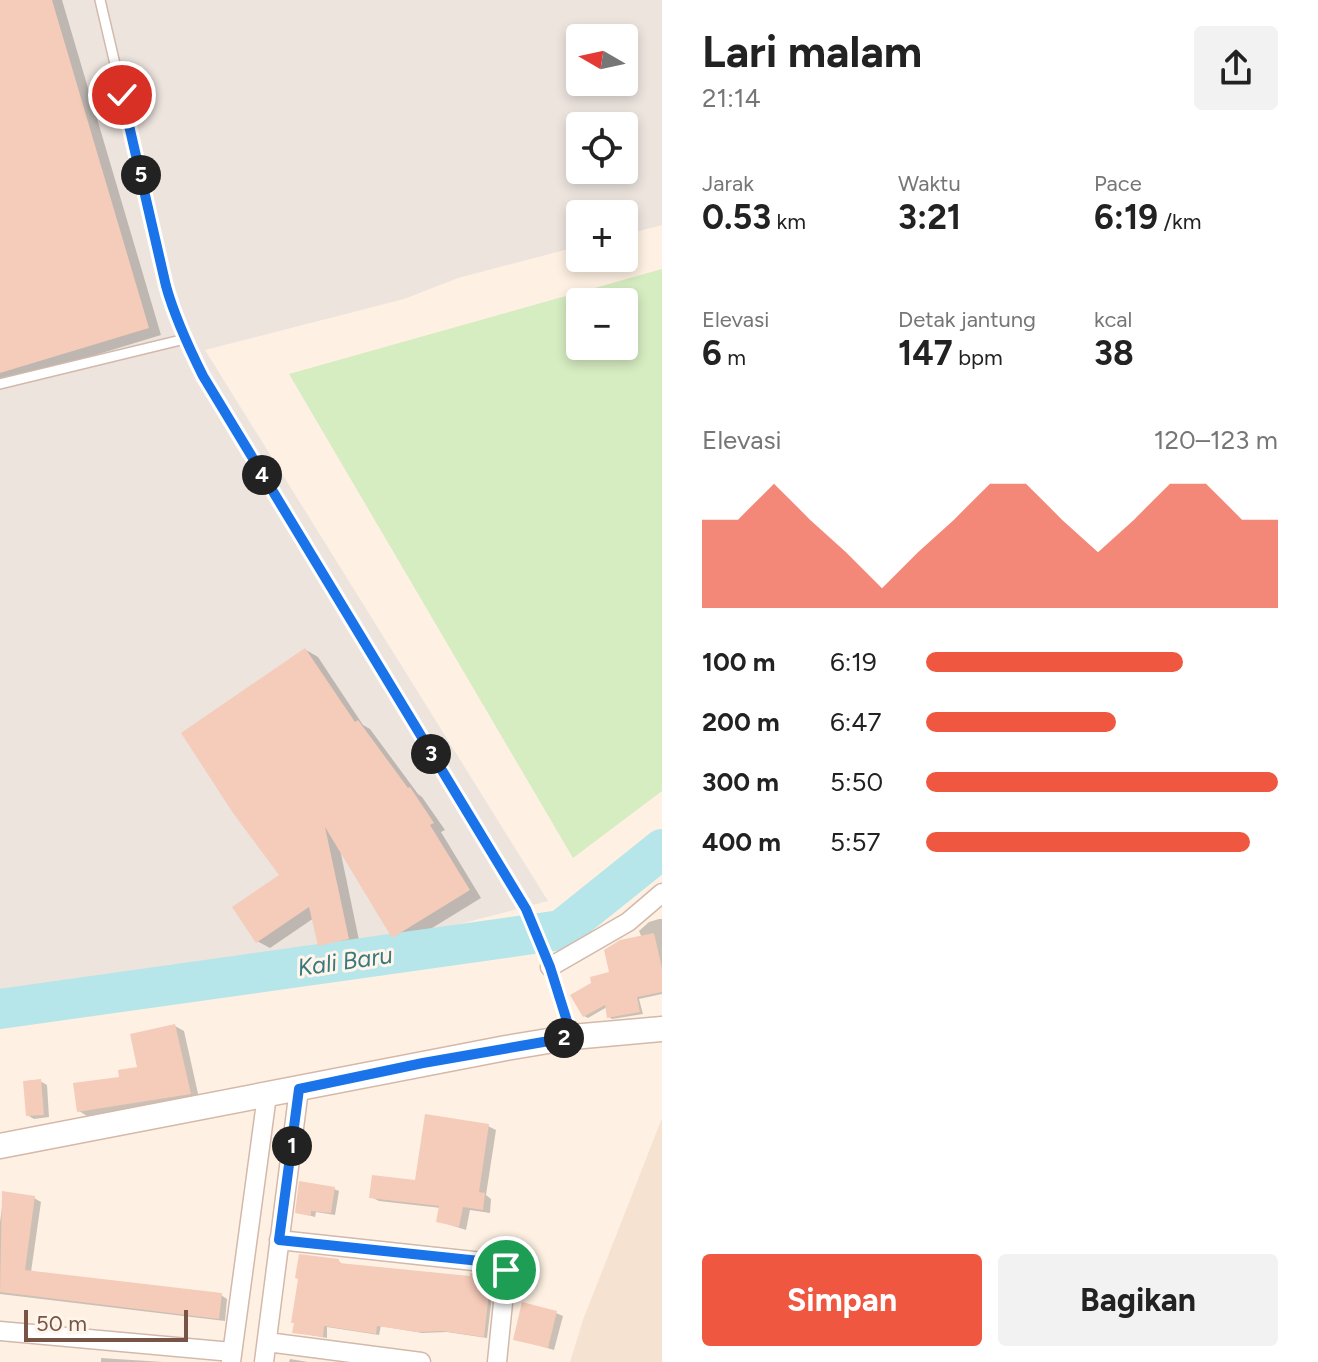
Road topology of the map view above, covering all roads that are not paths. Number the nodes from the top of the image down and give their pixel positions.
1 (100, 0) edge
2 (185, 339) junction
3 (0, 384) edge
4 (662, 893) edge
5 (550, 967) junction
6 (662, 1029) edge
7 (572, 1037) junction
8 (299, 1089) junction
9 (267, 1095) junction
10 (0, 1146) edge
11 (279, 1240) junction
12 (0, 1331) edge
13 (267, 1342) junction
14 (232, 1357) edge
15 (264, 1362) edge
16 (421, 1362) edge
17 (497, 1362) edge

1 - 2 lane
2 - 3 lane
2 - 5 lane
4 - 5 street
5 - 7 lane
6 - 7 street
7 - 8 street
8 - 9 street
8 - 11 street
9 - 10 street
9 - 14 street
11 - 13 street
11 - 17 street
12 - 14 street
13 - 15 street
13 - 16 street

